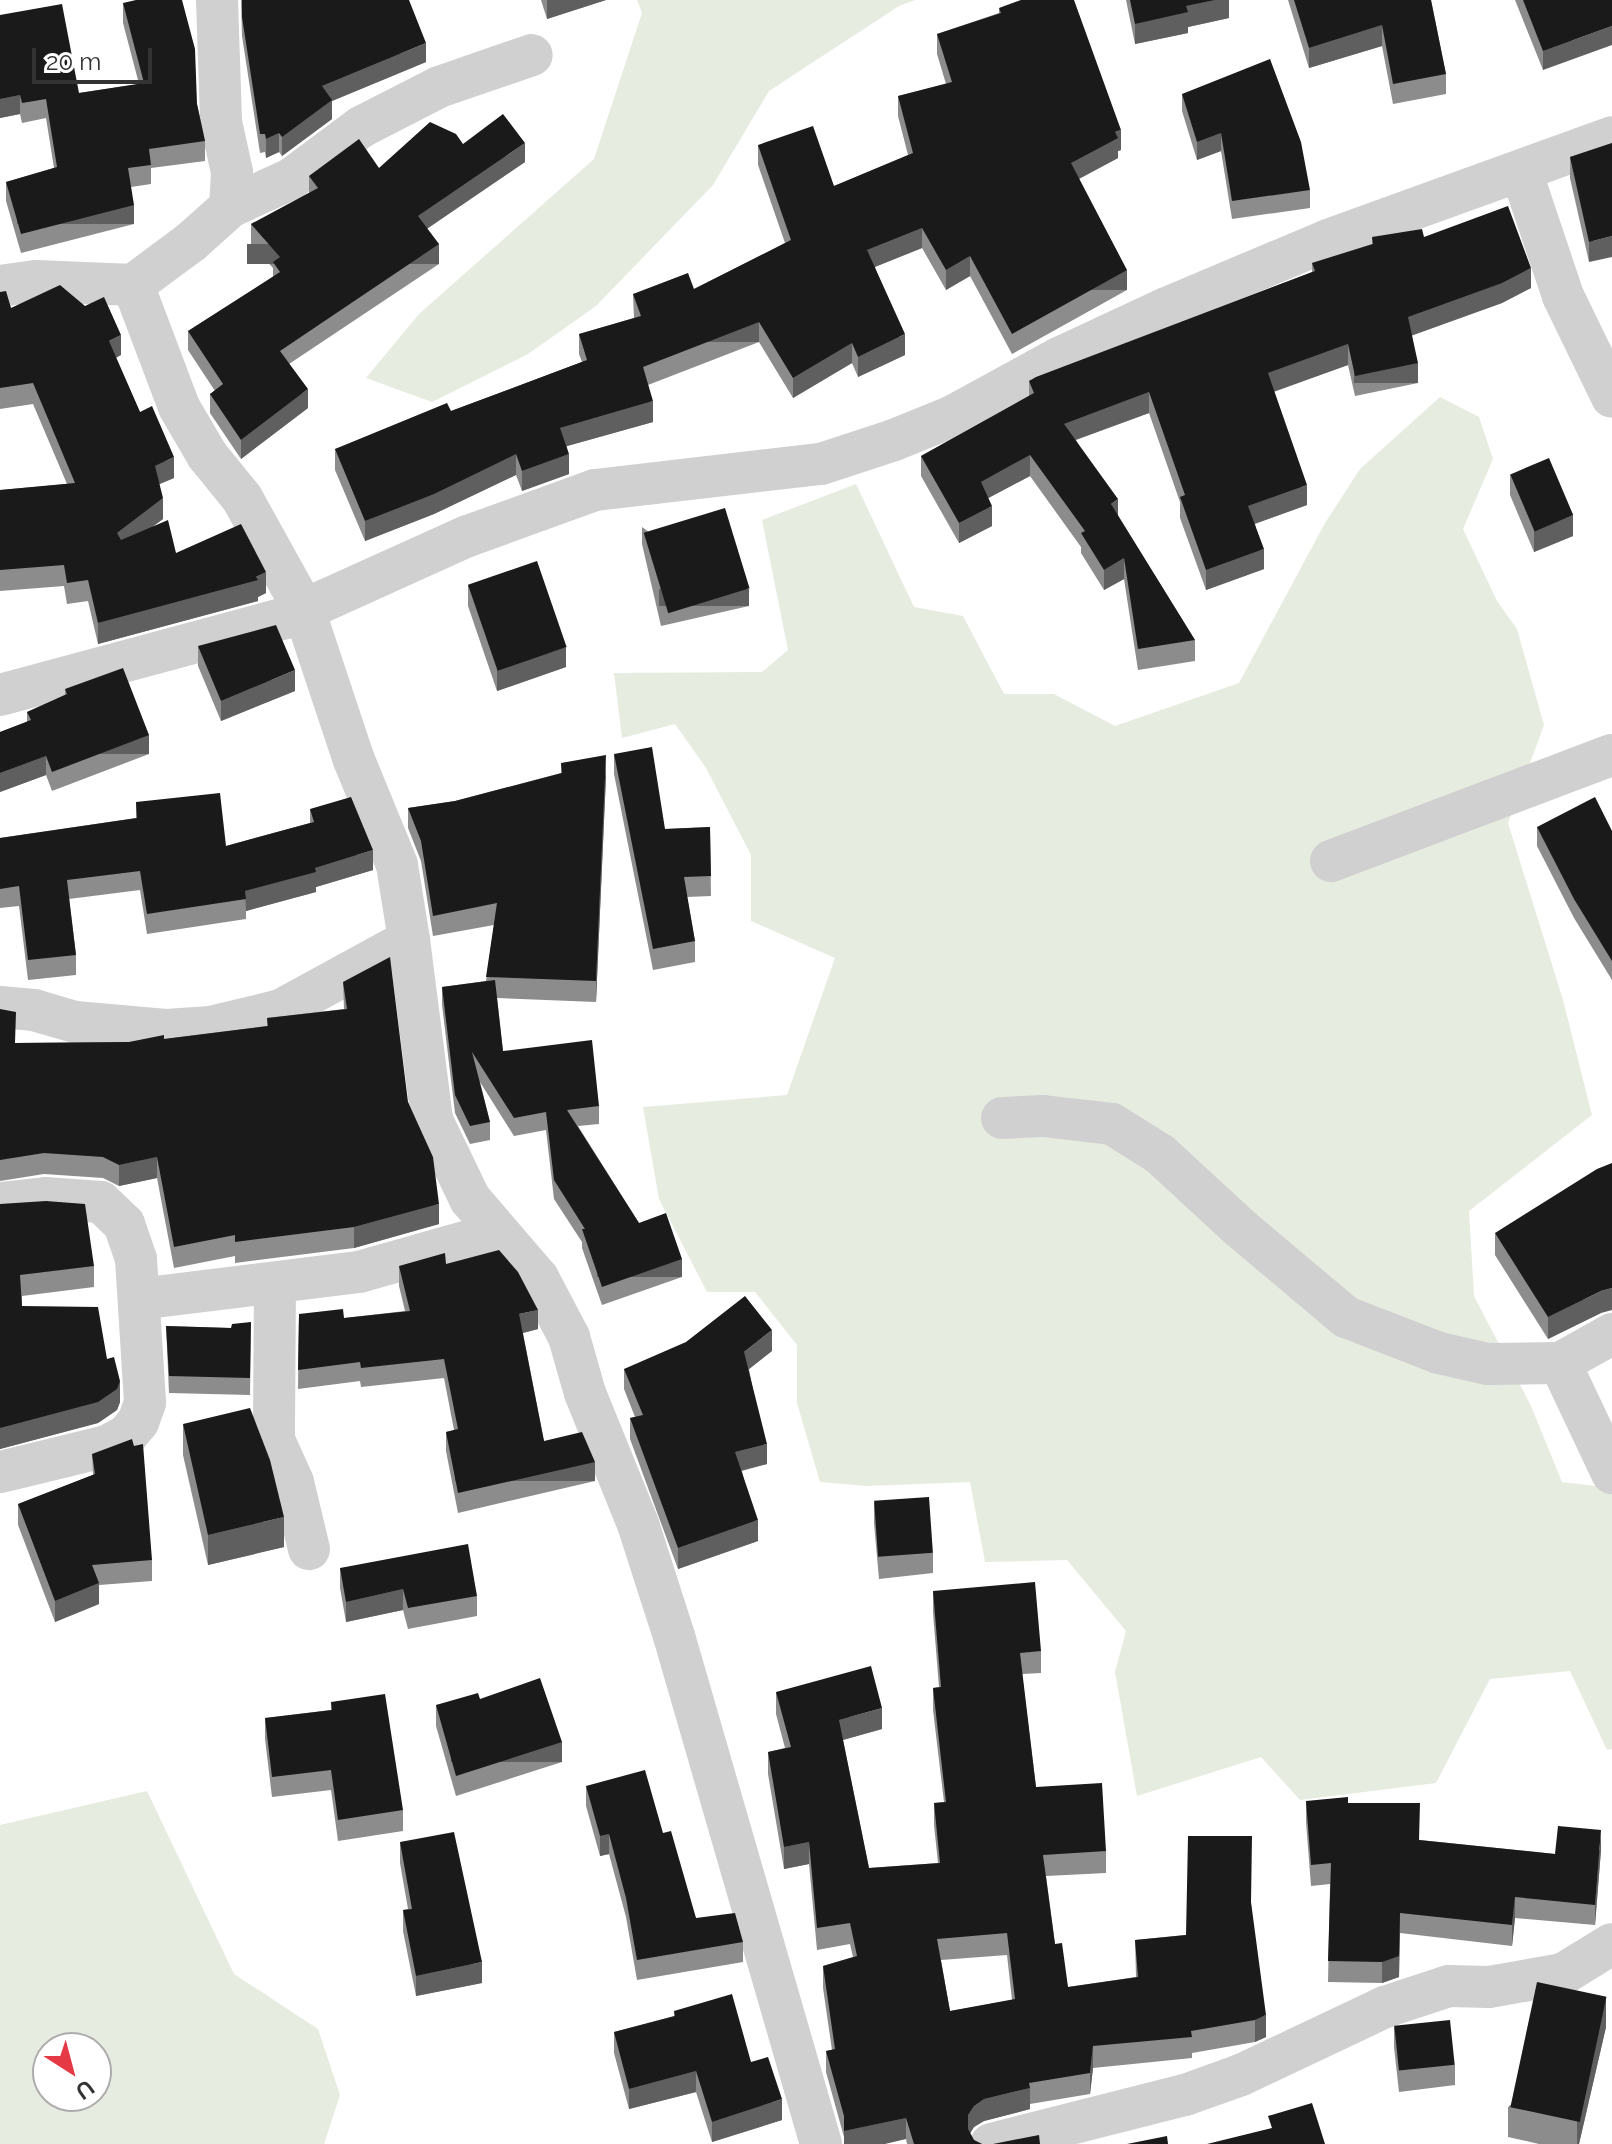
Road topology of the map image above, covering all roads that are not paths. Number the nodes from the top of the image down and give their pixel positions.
1 (217, 0) edge
2 (532, 55) dead end
3 (1612, 137) edge
4 (1521, 171) junction
5 (230, 207) junction
6 (133, 285) junction
7 (0, 286) edge
8 (1612, 397) edge
9 (304, 610) junction
10 (0, 695) edge
11 (1612, 755) edge
12 (1331, 861) dead end
13 (409, 940) junction
14 (0, 1007) edge
15 (1002, 1118) dead end
16 (0, 1203) edge
17 (497, 1233) junction
18 (275, 1283) junction
19 (139, 1299) junction
20 (1612, 1334) edge
21 (1560, 1363) junction
22 (0, 1472) edge
23 (1612, 1473) edge
24 (309, 1549) dead end
25 (1612, 1944) edge
26 (1091, 2133) edge
27 (821, 2144) edge
28 (991, 2144) edge

1 - 5 street
2 - 5 street
3 - 4 street
4 - 8 street
4 - 9 street
5 - 6 street
6 - 7 street
6 - 9 street
9 - 10 street
9 - 13 street
11 - 12 street
13 - 14 street
13 - 17 street
15 - 21 street
16 - 19 street
17 - 18 street
17 - 27 street
18 - 19 street
18 - 24 street
19 - 22 street
20 - 21 street
21 - 23 street
25 - 26 street
26 - 28 street

